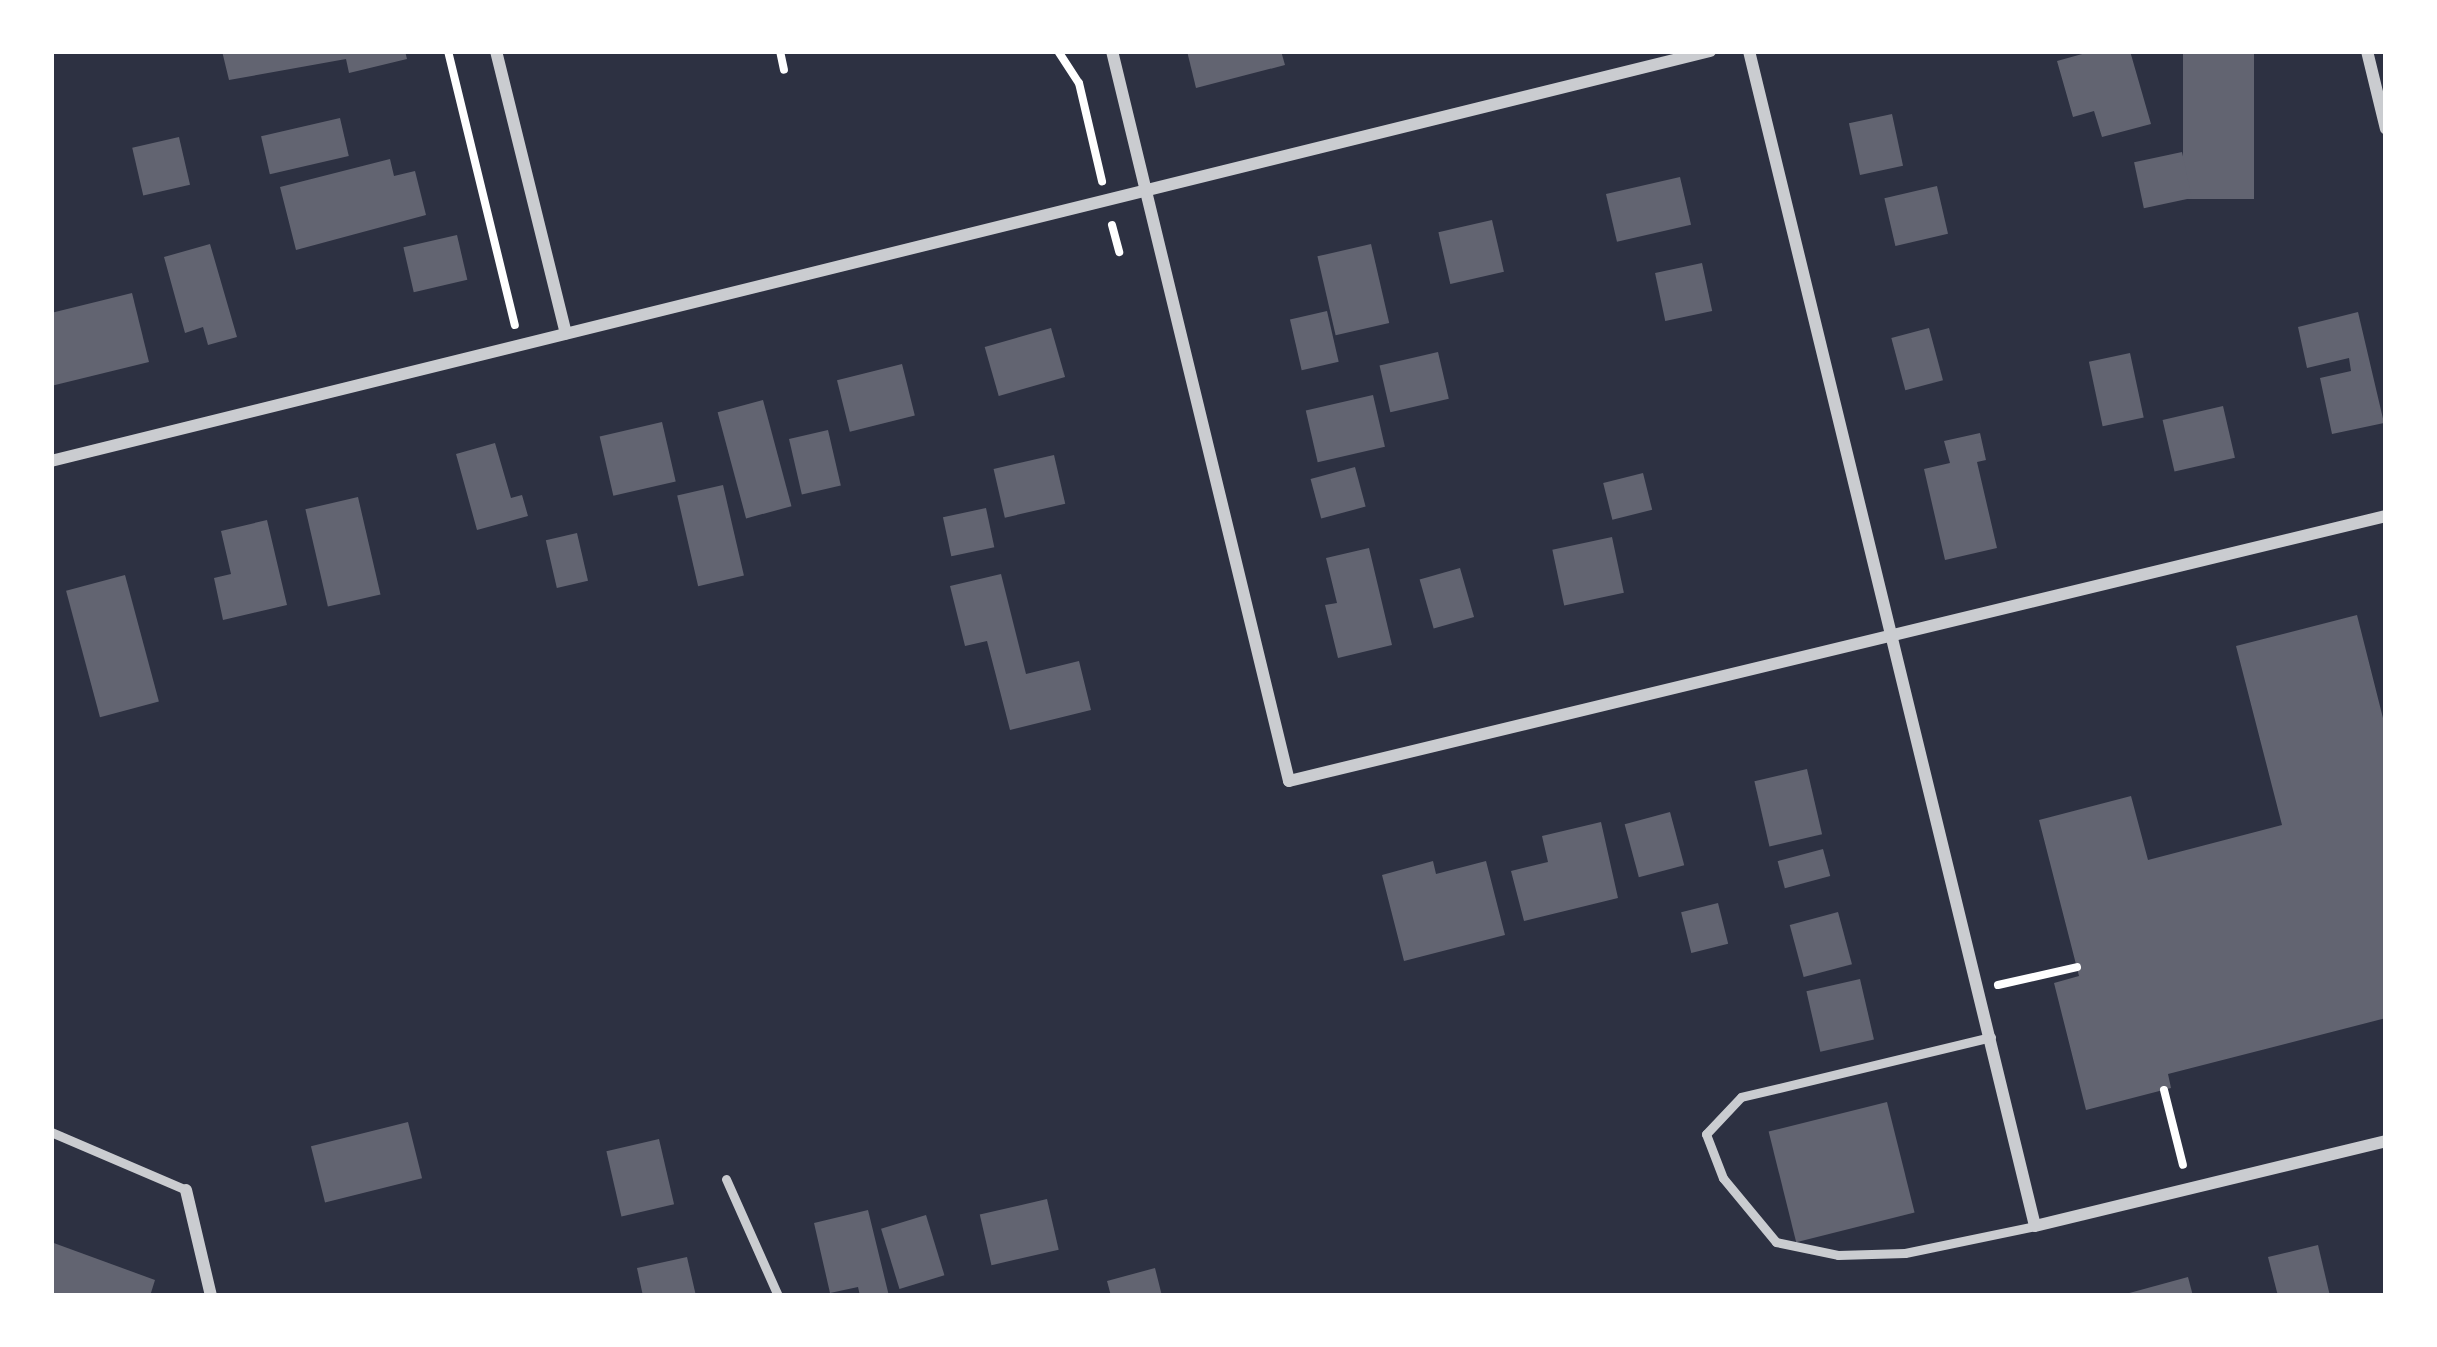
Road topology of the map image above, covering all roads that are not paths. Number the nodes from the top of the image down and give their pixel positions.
1 (496, 51) edge
2 (1112, 51) edge
3 (1710, 51) edge
4 (1749, 51) edge
5 (2367, 51) edge
6 (2386, 129) edge
7 (1144, 188) junction
8 (566, 333) junction
9 (51, 461) edge
10 (2386, 516) edge
11 (1894, 639) junction
12 (1991, 1037) junction
13 (51, 1132) edge
14 (2386, 1141) edge
15 (726, 1179) dead end
16 (186, 1190) joint
17 (2035, 1226) junction
18 (212, 1296) edge
19 (778, 1296) edge

1 - 8 street
2 - 7 street
3 - 7 street
4 - 11 street
5 - 6 street
7 - 8 street
7 - 11 street
8 - 9 street
10 - 11 street
11 - 12 street
12 - 17 street
12 - 17 lane
13 - 16 lane
14 - 17 street
15 - 19 lane
16 - 18 street

